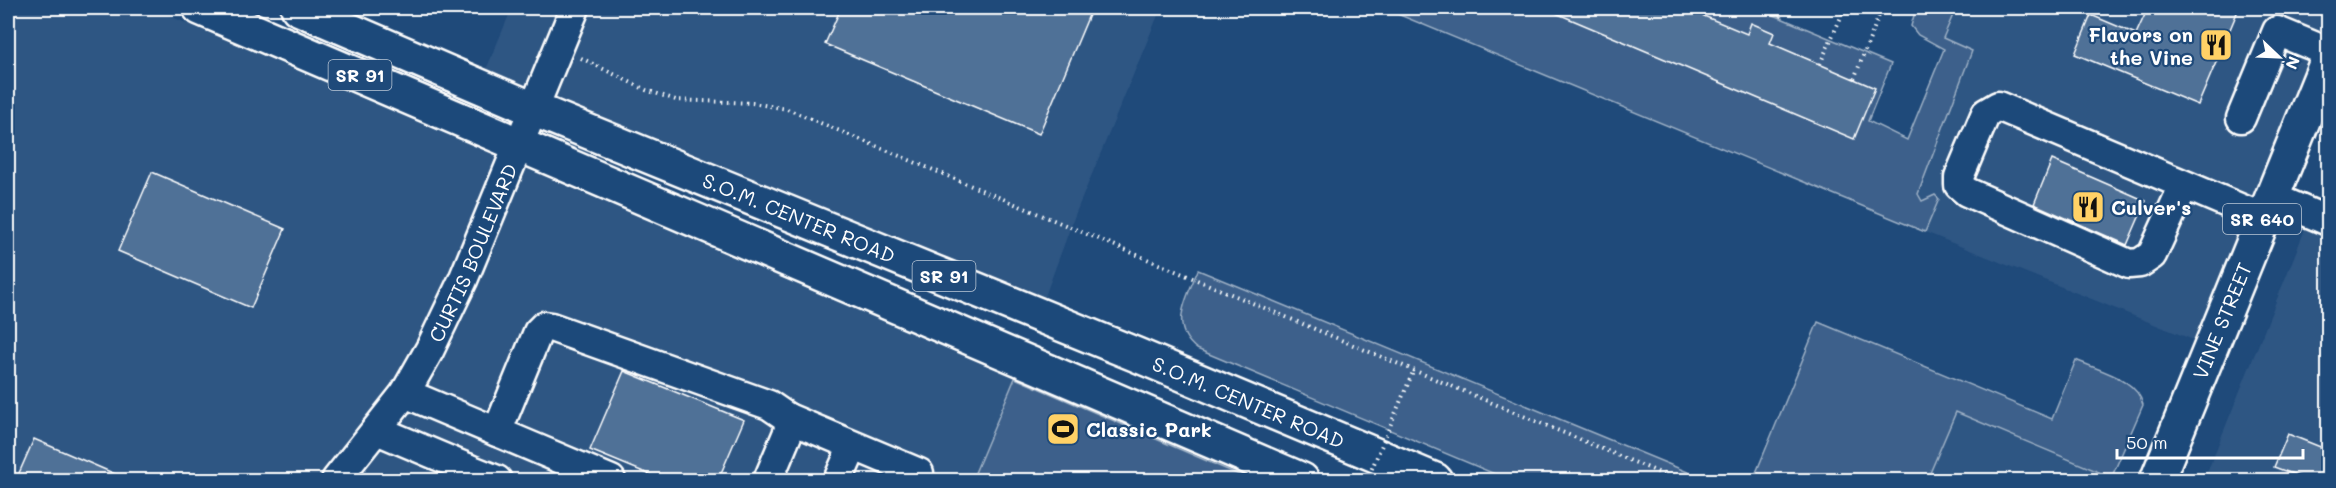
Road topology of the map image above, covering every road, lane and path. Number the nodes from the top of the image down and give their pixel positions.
1 (200, 8) edge
2 (298, 8) edge
3 (575, 8) edge
4 (1785, 8) edge
5 (1845, 8) edge
6 (1880, 14) dead end
7 (1780, 18) dead end
8 (559, 47) junction
9 (2328, 52) edge
10 (2328, 59) edge
11 (1820, 64) dead end
12 (1854, 79) dead end
13 (533, 109) junction
14 (2241, 118) dead end
15 (519, 143) junction
16 (2184, 184) junction
17 (2267, 207) junction
18 (2328, 220) edge
19 (1413, 372) junction
20 (405, 393) junction
21 (788, 418) junction
22 (377, 430) junction
23 (497, 432) junction
24 (853, 446) junction
25 (464, 474) edge
26 (336, 480) edge
27 (497, 480) edge
28 (611, 480) edge
29 (768, 480) edge
30 (838, 480) edge
31 (916, 480) edge
32 (1302, 480) edge
33 (1367, 480) edge
34 (1435, 480) edge
35 (1677, 480) edge
36 (2157, 480) edge

1 - 15 main road, S.O.M. CENTER ROAD / SR 91
2 - 13 main road, S.O.M. CENTER ROAD / SR 91
3 - 8 street, CURTIS BOULEVARD
4 - 7 path
5 - 11 path
6 - 12 path
8 - 13 street, CURTIS BOULEVARD
8 - 19 path
9 - 14 street
10 - 17 main road, VINE STREET / SR 640
13 - 15 street, CURTIS BOULEVARD
13 - 34 main road, S.O.M. CENTER ROAD / SR 91
15 - 20 street, CURTIS BOULEVARD
15 - 32 main road, S.O.M. CENTER ROAD / SR 91
16 - 16 street
16 - 17 street
17 - 18 street
17 - 36 main road, VINE STREET / SR 640
19 - 33 path, bridge
19 - 35 path
20 - 22 street, CURTIS BOULEVARD
20 - 23 street
21 - 23 street
21 - 24 street
21 - 29 street
22 - 25 street
22 - 26 street, CURTIS BOULEVARD
23 - 28 street
24 - 30 street
24 - 31 street
25 - 27 street

